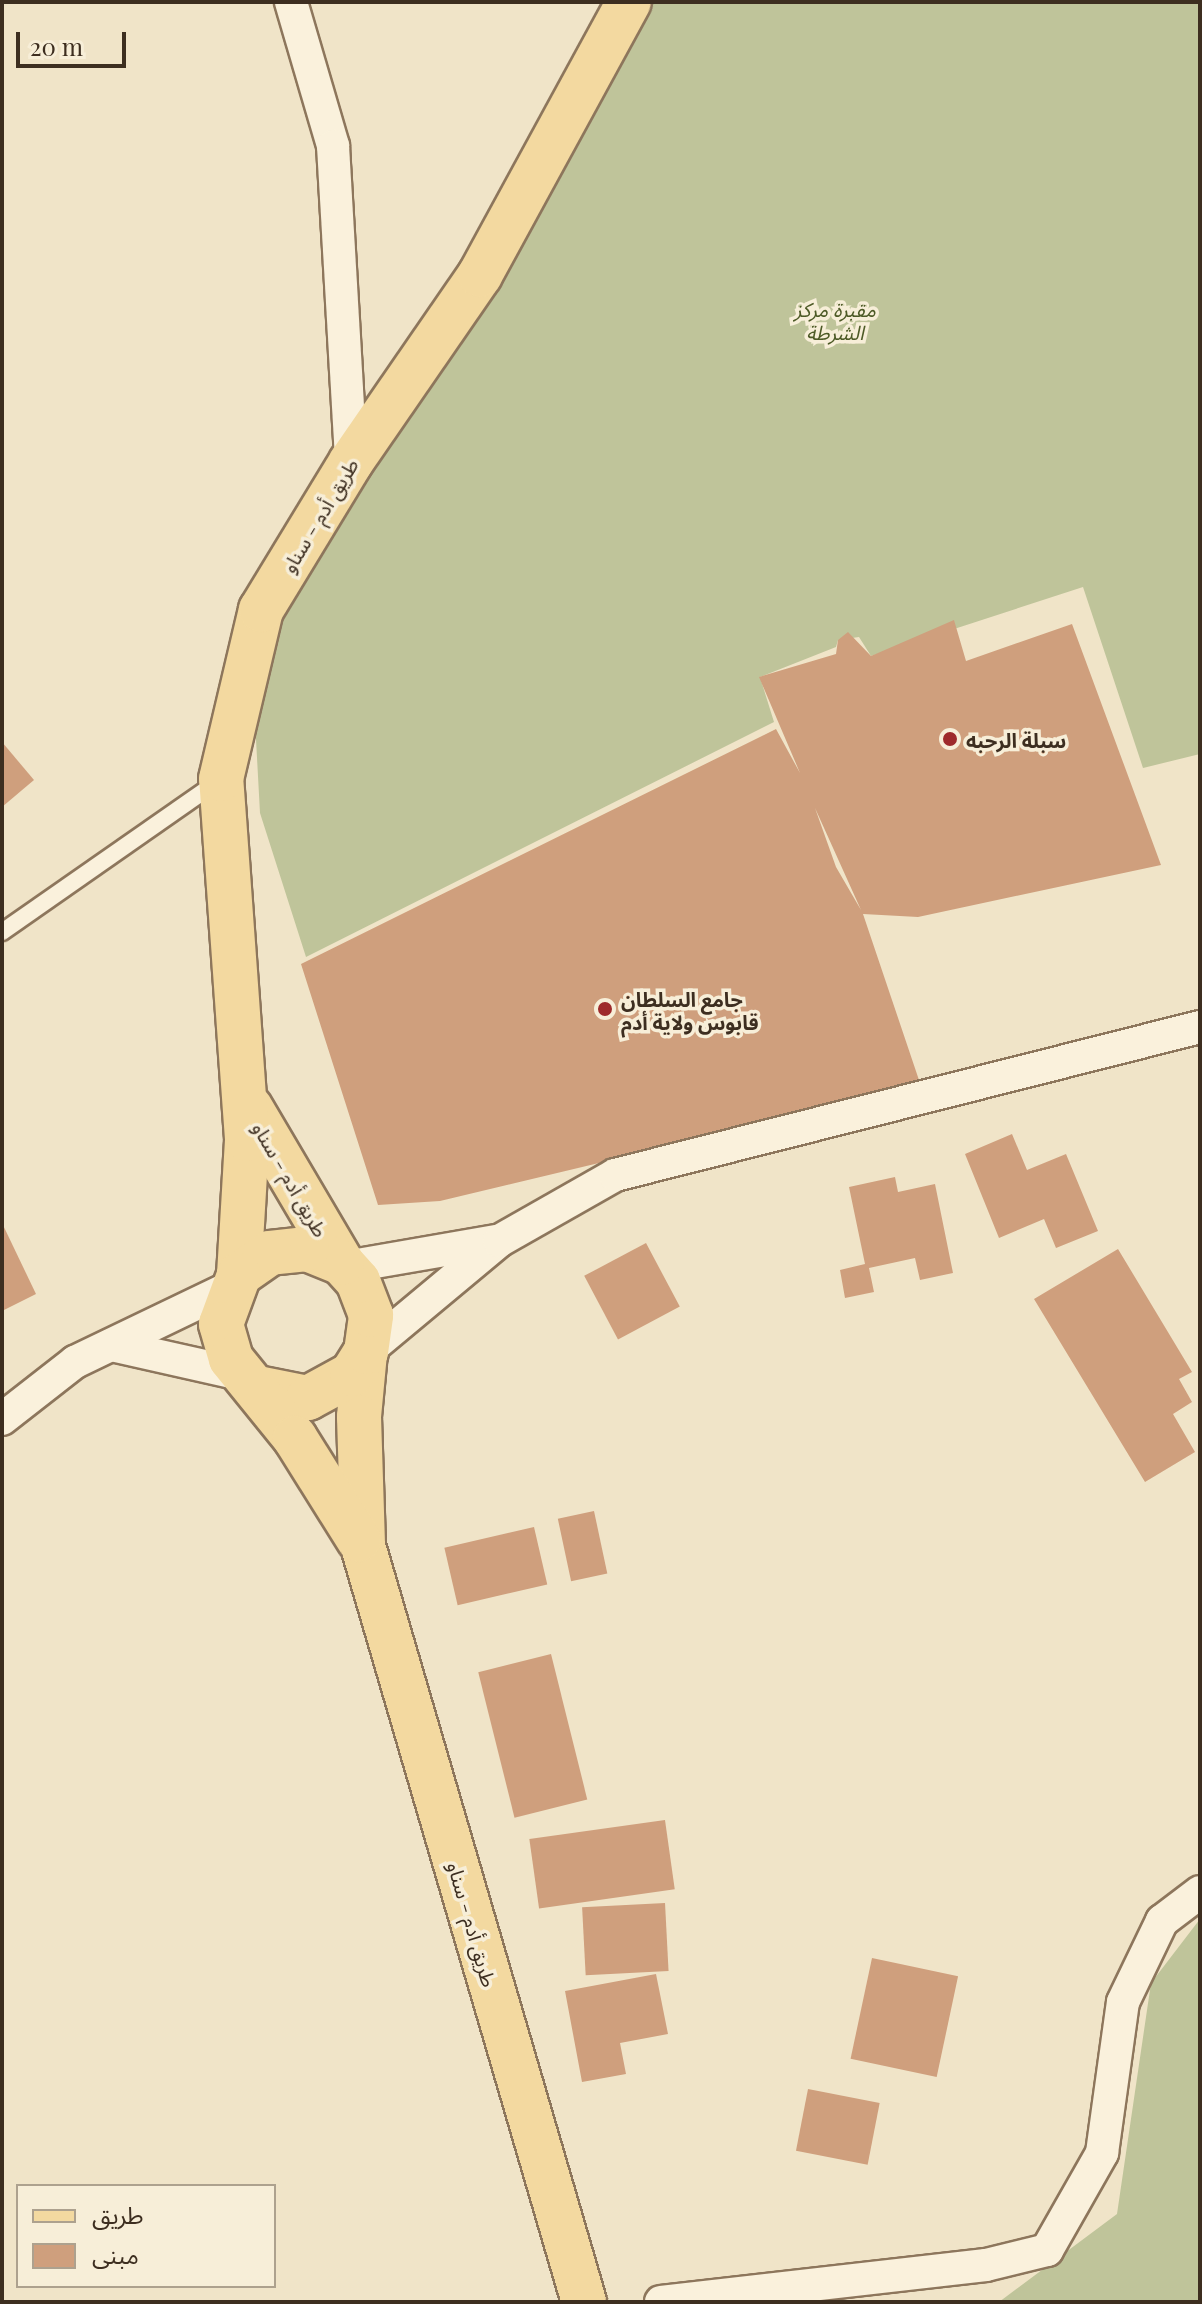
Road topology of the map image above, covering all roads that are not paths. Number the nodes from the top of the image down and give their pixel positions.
1 (291, 2) edge
2 (629, 2) edge
3 (351, 462) junction
4 (221, 779) junction
5 (2, 932) edge
6 (1200, 1027) edge
7 (244, 1094) junction
8 (499, 1241) junction
9 (344, 1265) junction
10 (234, 1282) junction
11 (111, 1345) junction
12 (366, 1352) junction
13 (250, 1381) junction
14 (2, 1419) edge
15 (363, 1546) junction
16 (1200, 1892) edge
17 (584, 2302) edge
18 (661, 2302) edge

1 - 3 street
2 - 3 main road, طريق أدم - سناو
3 - 4 main road, طريق أدم - سناو
4 - 5 lane
4 - 7 main road, طريق أدم - سناو
6 - 8 street
7 - 9 main road, طريق أدم - سناو
7 - 10 main road, طريق أدم - سناو
8 - 9 street
8 - 12 street
9 - 10 main road
9 - 12 main road
10 - 11 street
10 - 13 main road
11 - 13 street
11 - 14 street
12 - 13 main road
12 - 15 main road, طريق أدم - سناو
13 - 15 main road, طريق أدم - سناو
15 - 17 main road, طريق أدم - سناو
16 - 18 street

